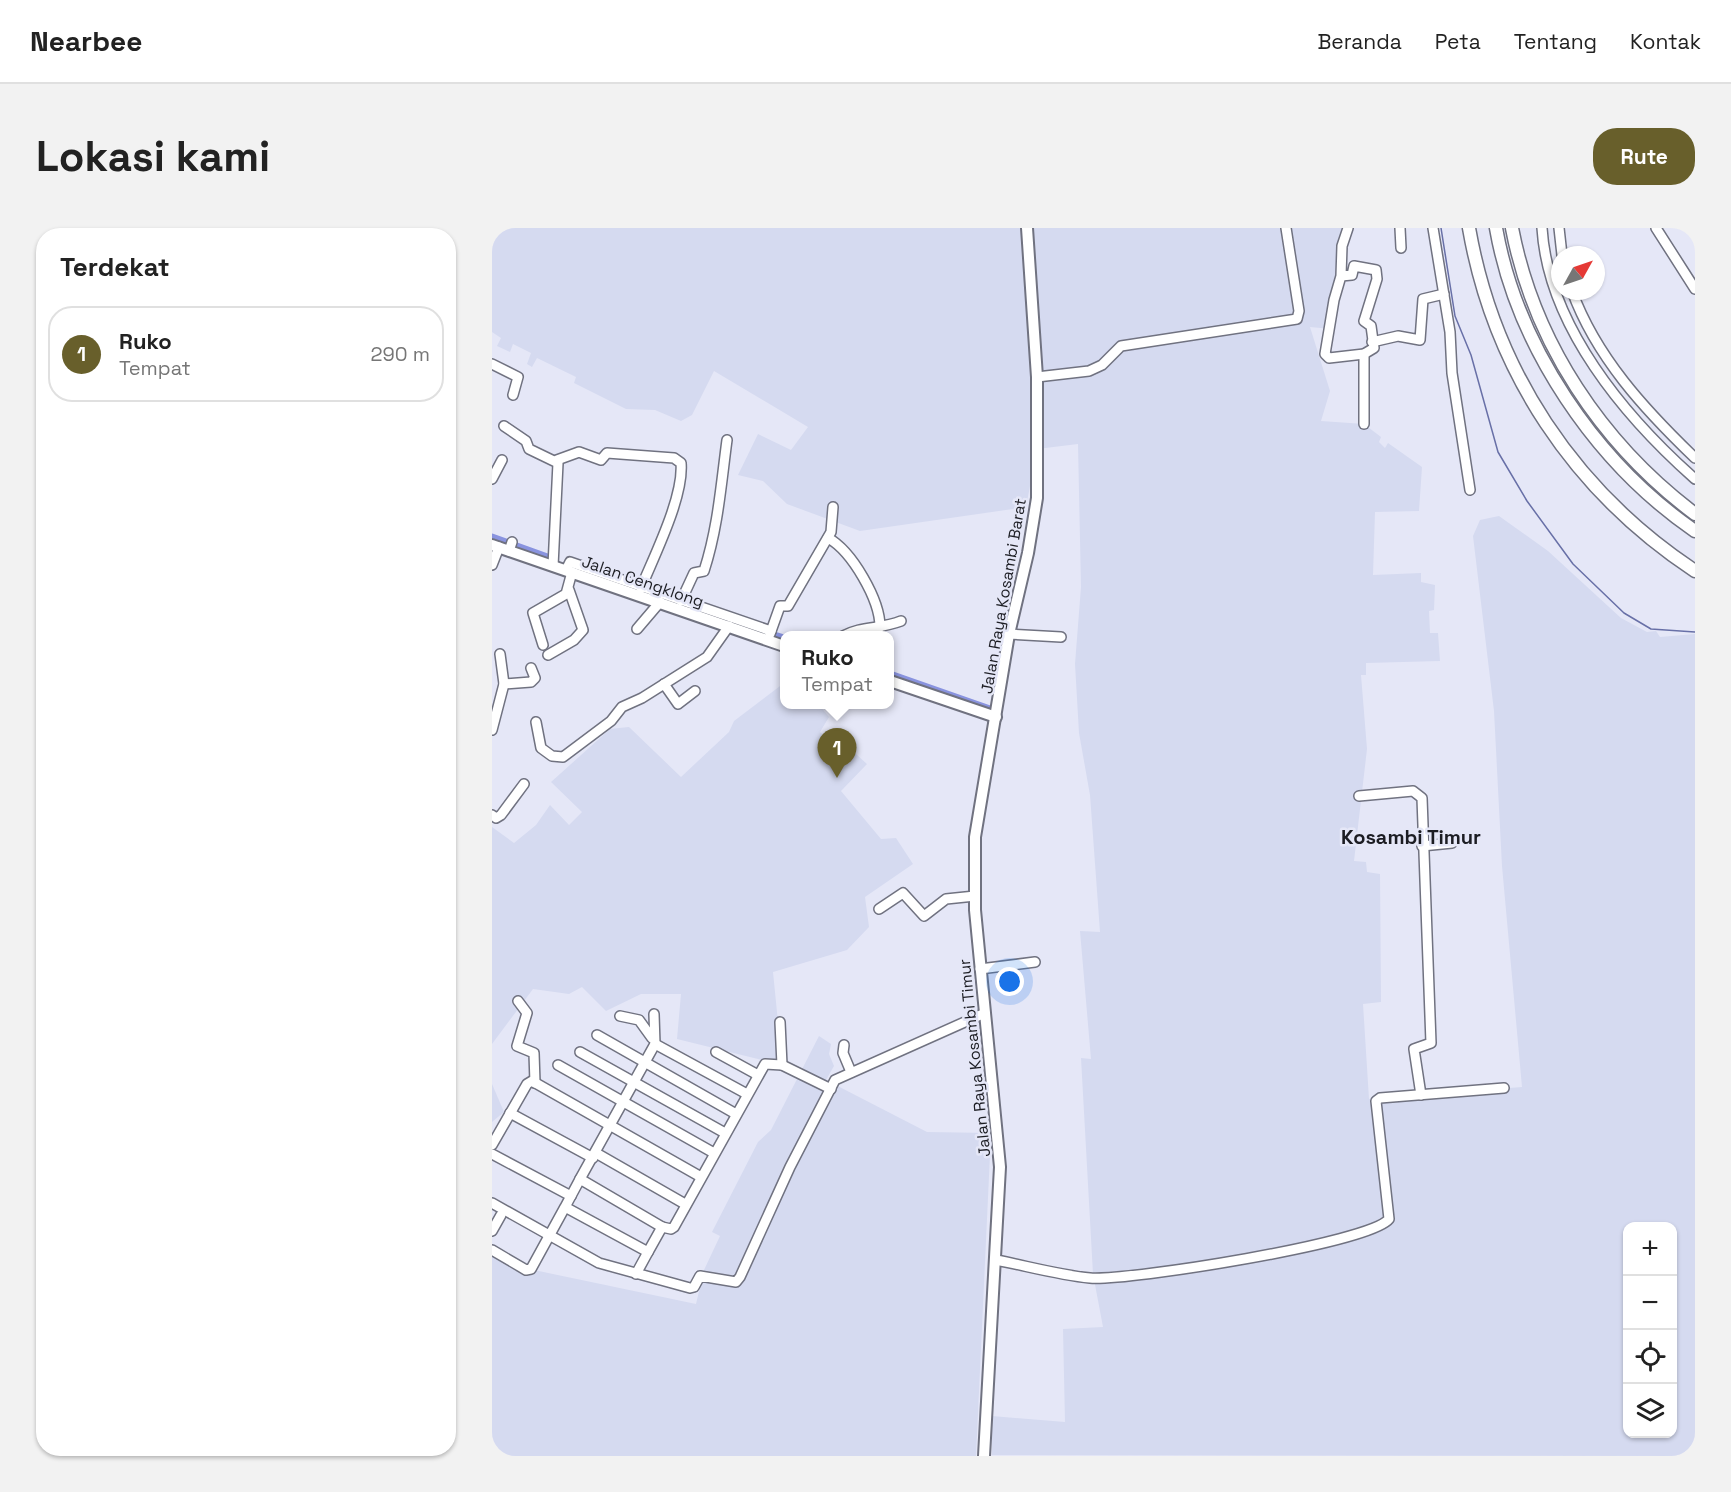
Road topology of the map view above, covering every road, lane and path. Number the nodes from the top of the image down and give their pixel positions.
1 (1027, 228) edge
2 (1286, 228) edge
3 (1348, 228) edge
4 (1400, 228) edge
5 (1433, 228) edge
6 (1469, 228) edge
7 (1496, 228) edge
8 (1512, 228) edge
9 (1542, 228) edge
10 (1559, 228) edge
11 (1656, 228) edge
12 (1561, 246) edge
13 (1401, 248) dead end
14 (1341, 276) junction
15 (1695, 289) edge
16 (1444, 294) junction
17 (1575, 300) edge
18 (1372, 342) junction
19 (1364, 354) junction
20 (492, 364) edge
21 (1037, 377) junction
22 (513, 395) dead end
23 (1364, 424) dead end
24 (504, 426) dead end
25 (727, 440) dead end
26 (1695, 458) edge
27 (502, 460) dead end
28 (557, 460) junction
29 (492, 479) edge
30 (1695, 479) edge
31 (1470, 490) dead end
32 (833, 507) dead end
33 (1695, 514) edge
34 (1695, 531) edge
35 (828, 537) junction
36 (503, 546) edge
37 (492, 566) edge
38 (553, 566) junction
39 (568, 568) junction
40 (1695, 571) edge
41 (611, 581) junction
42 (641, 588) junction
43 (569, 590) junction
44 (654, 598) junction
45 (681, 601) junction
46 (901, 621) dead end
47 (729, 626) junction
48 (880, 627) junction
49 (637, 629) dead end
50 (853, 631) edge
51 (1009, 634) junction
52 (770, 635) junction
53 (1061, 637) dead end
54 (780, 643) edge
55 (543, 645) dead end
56 (500, 654) dead end
57 (548, 655) dead end
58 (531, 668) dead end
59 (894, 682) edge
60 (504, 684) junction
61 (664, 684) junction
62 (695, 692) dead end
63 (996, 717) junction
64 (536, 722) dead end
65 (492, 730) edge
66 (524, 783) dead end
67 (1359, 796) dead end
68 (492, 815) edge
69 (1452, 843) dead end
70 (1422, 846) junction
71 (975, 896) junction
72 (879, 909) dead end
73 (1035, 962) dead end
74 (980, 969) junction
75 (518, 1001) dead end
76 (985, 1013) junction
77 (654, 1014) dead end
78 (620, 1016) dead end
79 (780, 1022) dead end
80 (597, 1035) dead end
81 (653, 1041) junction
82 (844, 1045) dead end
83 (580, 1052) dead end
84 (716, 1052) dead end
85 (645, 1062) junction
86 (558, 1065) dead end
87 (782, 1065) junction
88 (850, 1072) junction
89 (758, 1075) junction
90 (534, 1082) junction
91 (634, 1082) junction
92 (1504, 1088) dead end
93 (831, 1089) junction
94 (747, 1094) junction
95 (1420, 1095) junction
96 (623, 1102) junction
97 (510, 1113) junction
98 (736, 1114) junction
99 (611, 1126) junction
100 (725, 1133) junction
101 (492, 1145) edge
102 (714, 1153) junction
103 (492, 1154) edge
104 (594, 1155) junction
105 (701, 1177) junction
106 (580, 1179) junction
107 (571, 1196) junction
108 (492, 1203) edge
109 (685, 1204) junction
110 (566, 1207) junction
111 (492, 1210) edge
112 (501, 1215) junction
113 (662, 1227) junction
114 (492, 1231) edge
115 (548, 1238) junction
116 (492, 1250) edge
117 (648, 1252) junction
118 (996, 1260) junction
119 (636, 1274) junction
120 (984, 1456) edge

1 - 21 main road, Jalan Raya Kosambi Barat
2 - 21 street
3 - 14 street
4 - 13 street
5 - 16 street
6 - 40 highway
7 - 34 highway
8 - 33 highway
9 - 30 street
10 - 12 street
11 - 15 street
14 - 18 street
14 - 19 street
16 - 18 street
16 - 31 street
17 - 26 street
18 - 19 street
19 - 23 street
20 - 22 street
21 - 51 main road, Jalan Raya Kosambi Barat
24 - 28 street
25 - 45 street
27 - 29 street
28 - 38 street
28 - 42 street
32 - 35 street
35 - 48 street
35 - 52 street
36 - 37 street
36 - 38 main road, Jalan Cengklong
38 - 39 main road, Jalan Cengklong
39 - 41 main road, Jalan Cengklong
39 - 43 street
41 - 42 street
41 - 44 main road, Jalan Cengklong
42 - 44 street
43 - 55 street
43 - 57 street
44 - 45 street
44 - 47 main road, Jalan Cengklong
44 - 49 street
45 - 52 street
46 - 48 street
47 - 52 main road, Jalan Cengklong
47 - 61 street
48 - 50 street
51 - 53 street
51 - 63 main road, Jalan Raya Kosambi Barat
52 - 54 main road, Jalan Cengklong
56 - 60 street
58 - 60 street
59 - 63 main road
60 - 65 street
61 - 62 street
61 - 64 street
63 - 71 main road, Jalan Raya Kosambi Timur
66 - 68 street
67 - 70 street
69 - 70 street
70 - 95 street
71 - 72 street
71 - 74 main road, Jalan Raya Kosambi Timur
73 - 74 street
74 - 76 main road, Jalan Raya Kosambi Timur
75 - 90 street
76 - 88 street
76 - 118 main road, Jalan Raya Kosambi Timur
77 - 81 street
78 - 81 street
79 - 87 street
80 - 85 street
81 - 85 street
81 - 94 street
82 - 88 street
83 - 91 street
84 - 89 street
85 - 91 street
85 - 98 street
86 - 96 street
87 - 89 street
87 - 93 street
88 - 93 street
89 - 94 street
90 - 97 street
90 - 99 street
91 - 96 street
91 - 100 street
92 - 95 street
93 - 119 street
94 - 98 street
95 - 118 street
96 - 99 street
96 - 102 street
97 - 101 street
97 - 104 street
98 - 100 street
99 - 104 street
99 - 105 street
100 - 102 street
102 - 105 street
103 - 107 street
104 - 106 street
104 - 109 street
105 - 109 street
106 - 107 street
106 - 113 street
107 - 110 street
108 - 115 street
109 - 113 street
110 - 115 street
110 - 117 street
111 - 112 street
112 - 114 street
112 - 115 street
113 - 117 street
115 - 116 street
115 - 119 street
117 - 119 street
118 - 120 main road, Jalan Raya Kosambi Timur

